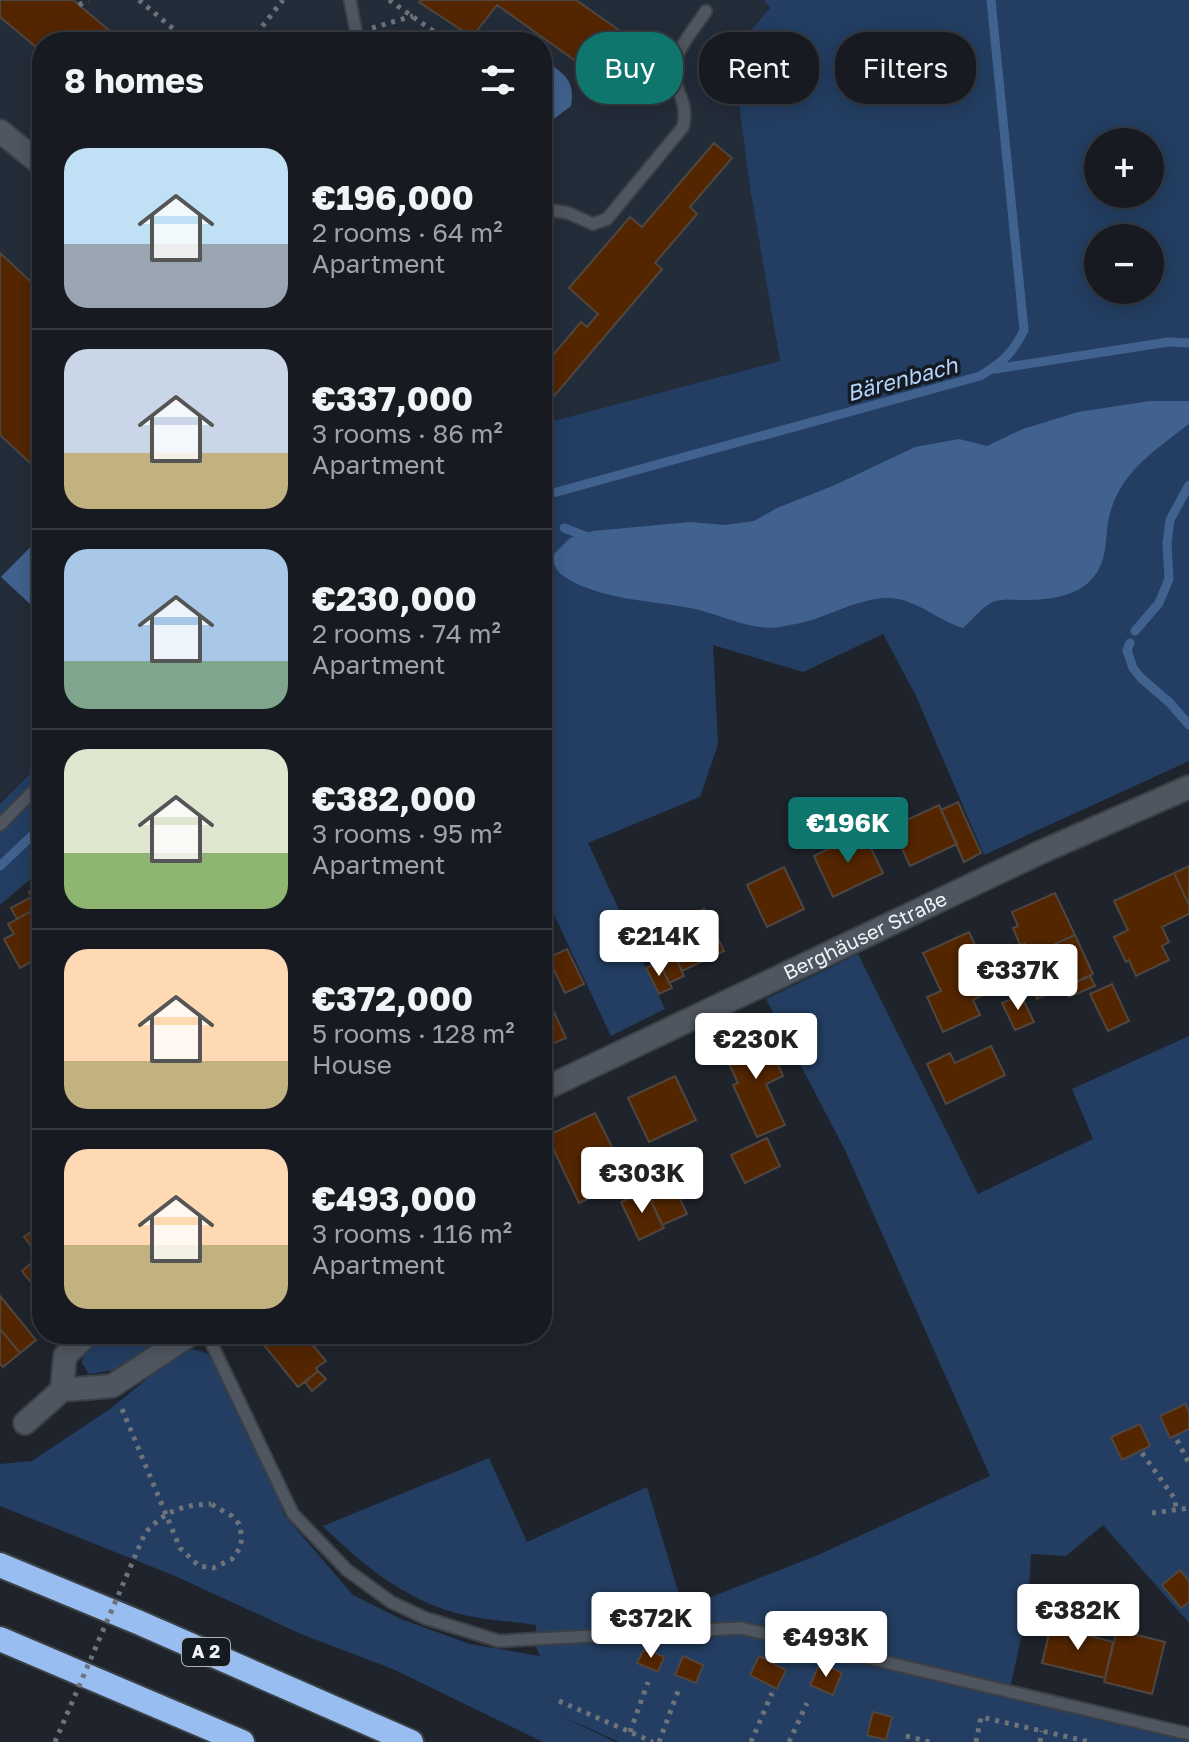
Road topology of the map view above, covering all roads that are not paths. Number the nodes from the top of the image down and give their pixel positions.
1 (350, 0) edge
2 (706, 11) dead end
3 (356, 32) edge
4 (0, 131) edge
5 (32, 157) edge
6 (552, 210) edge
7 (1189, 787) edge
8 (32, 792) edge
9 (0, 825) edge
10 (552, 1085) edge
11 (78, 1344) edge
12 (176, 1344) edge
13 (212, 1344) edge
14 (62, 1390) junction
15 (25, 1423) dead end
16 (0, 1565) edge
17 (0, 1639) edge
18 (1189, 1734) edge
19 (242, 1742) edge
20 (411, 1742) edge

1 - 3 lane
2 - 6 lane
4 - 5 street
7 - 10 street, Berghäuser Straße
8 - 9 lane
11 - 14 street
12 - 14 street
13 - 18 lane
14 - 15 street
16 - 20 highway, A 2
17 - 19 highway

